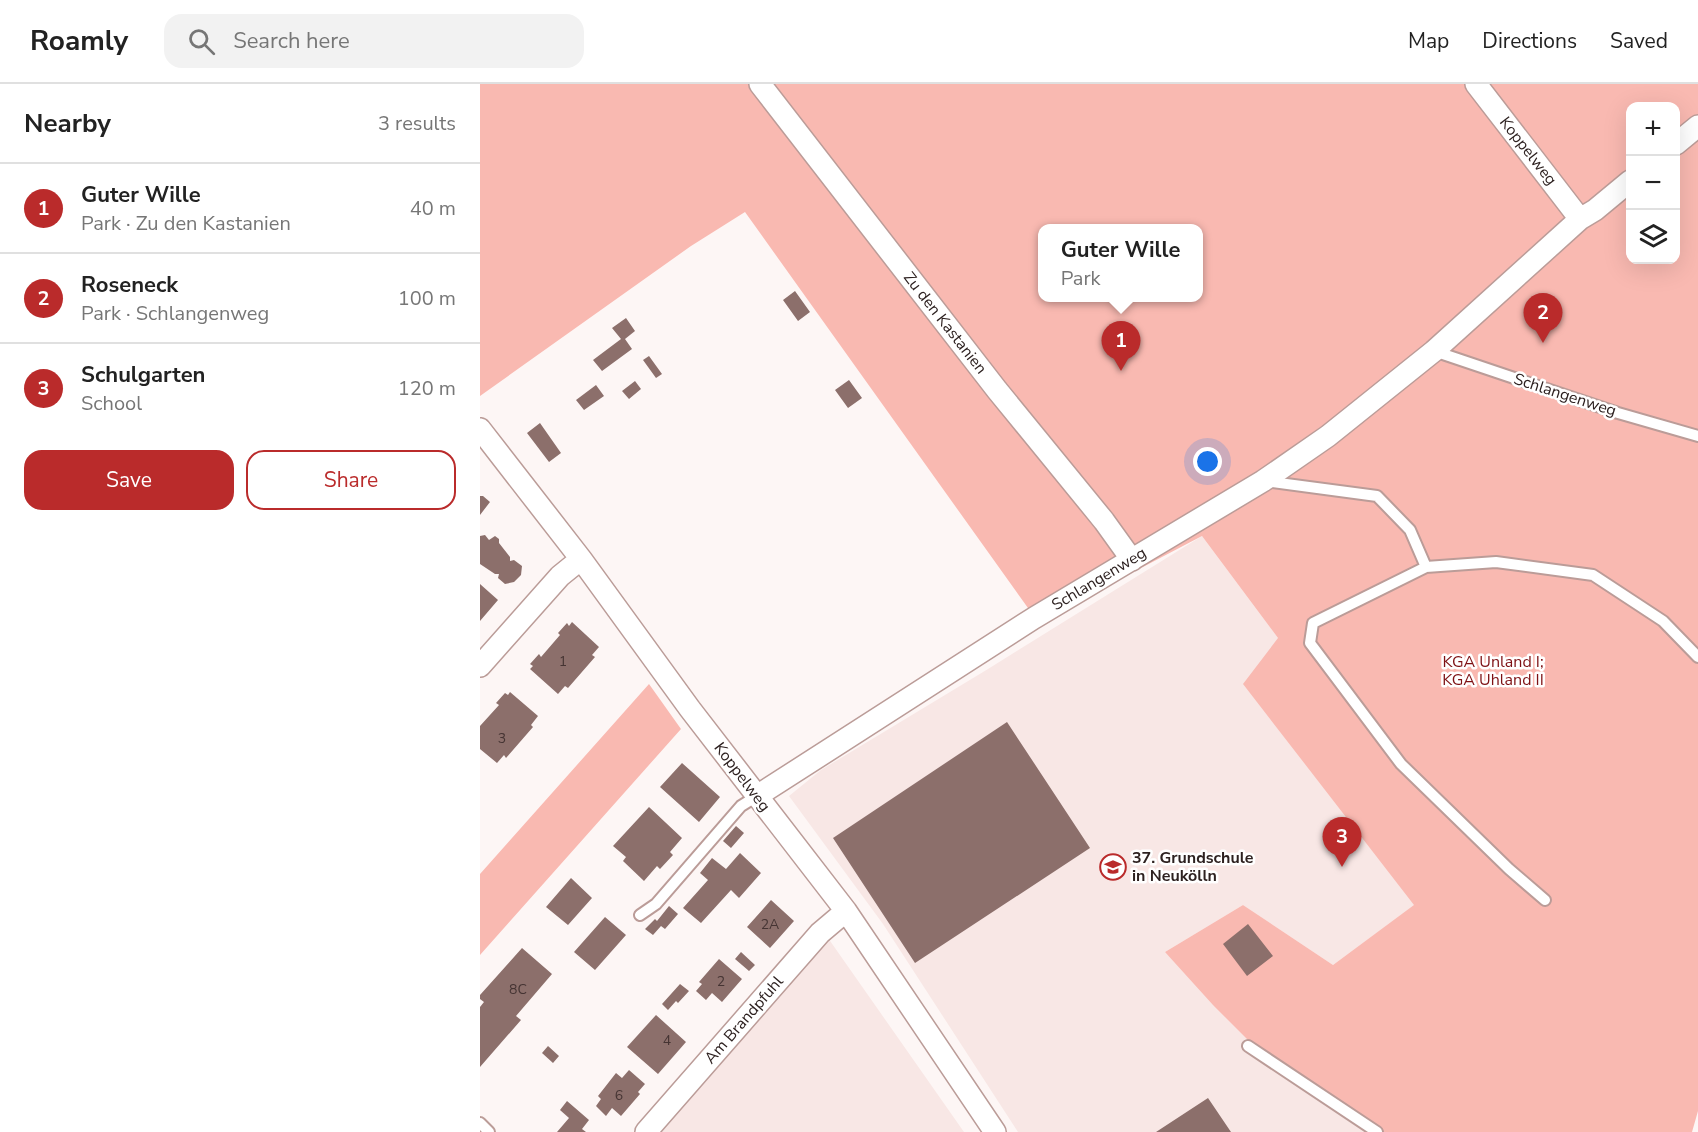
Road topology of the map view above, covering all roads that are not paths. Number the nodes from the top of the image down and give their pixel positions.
1 (760, 84) edge
2 (1476, 84) edge
3 (1698, 126) edge
4 (1680, 141) edge
5 (1626, 184) edge
6 (1580, 219) junction
7 (1434, 351) junction
8 (480, 429) edge
9 (1698, 436) edge
10 (1263, 481) junction
11 (581, 559) junction
12 (1132, 560) junction
13 (1426, 567) junction
14 (1698, 657) edge
15 (480, 666) edge
16 (756, 796) junction
17 (1545, 900) dead end
18 (846, 911) junction
19 (640, 915) dead end
20 (1248, 1046) dead end
21 (480, 1123) edge
22 (489, 1132) edge
23 (646, 1132) edge
24 (995, 1132) edge
25 (1377, 1132) edge

1 - 12 street, Zu den Kastanien
2 - 6 street, Koppelweg
3 - 4 street
5 - 6 street, Schlangenweg
6 - 7 street, Schlangenweg
7 - 9 lane, Schlangenweg
7 - 10 street, Schlangenweg
8 - 11 street, Koppelweg
10 - 12 street, Schlangenweg
10 - 13 lane
11 - 15 street
11 - 16 street, Koppelweg
12 - 16 street, Schlangenweg
13 - 14 lane
13 - 17 lane
16 - 18 street, Koppelweg
16 - 19 lane
18 - 23 street, Am Brandpfuhl
18 - 24 street, Koppelweg
20 - 25 lane
21 - 22 lane

